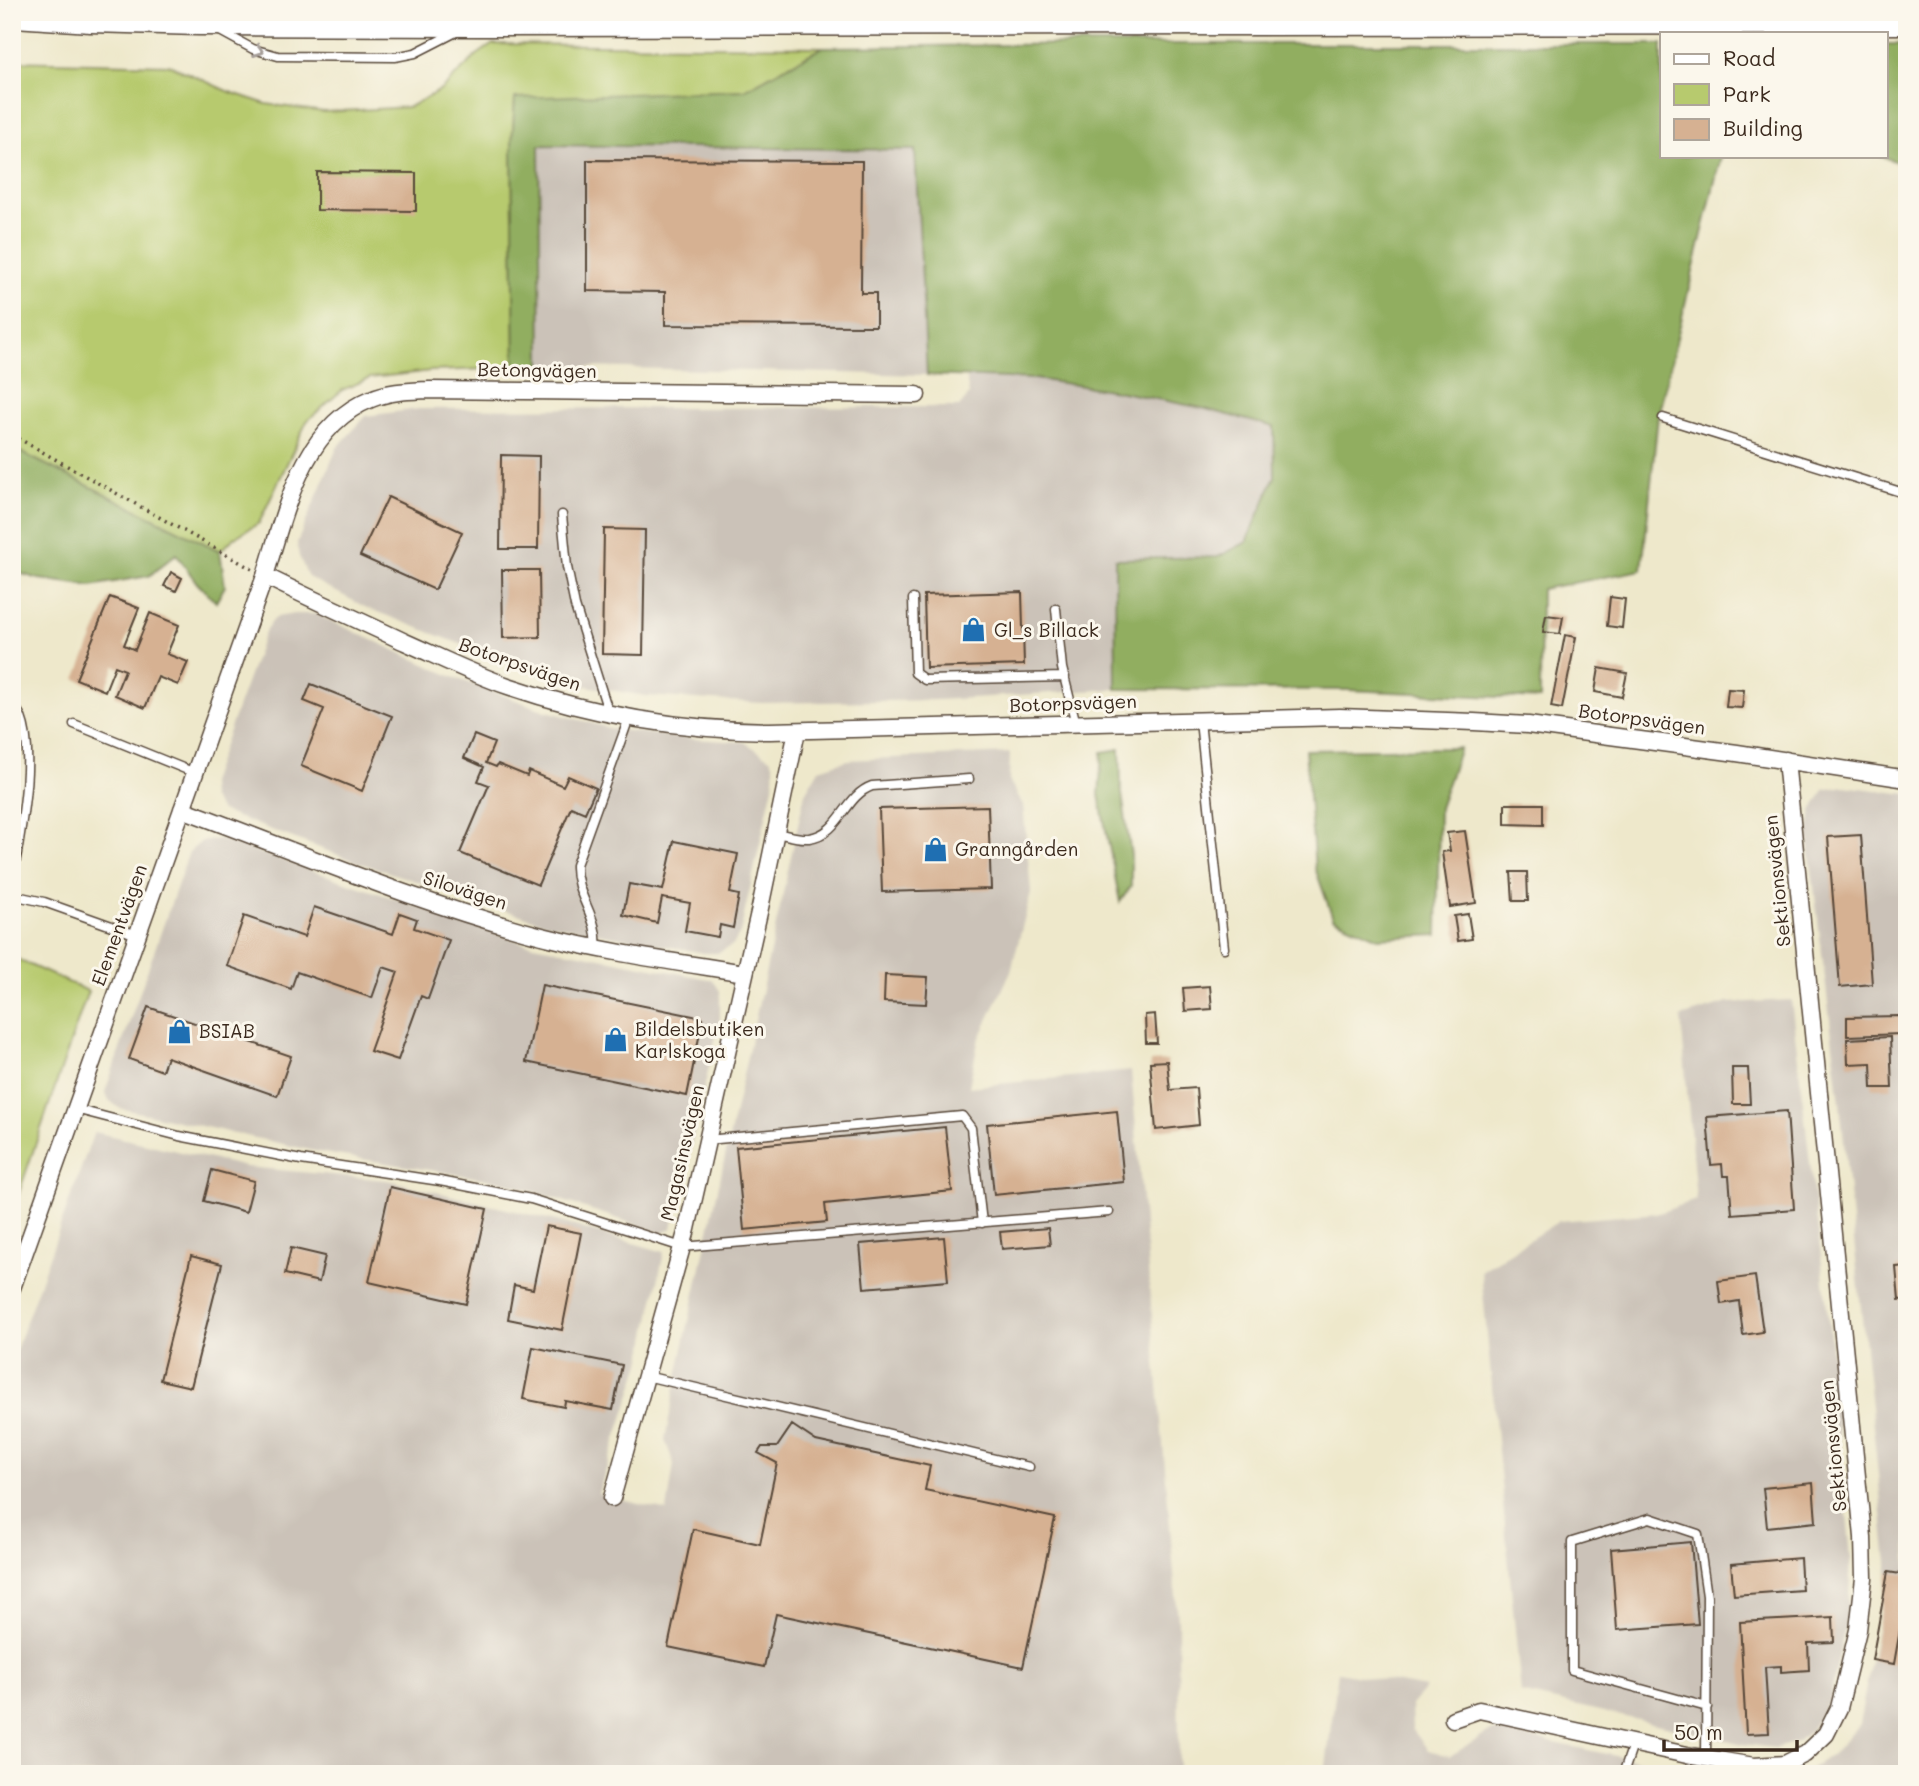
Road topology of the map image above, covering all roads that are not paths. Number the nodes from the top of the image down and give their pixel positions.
1 (15, 12) edge
2 (1907, 19) edge
3 (917, 395) dead end
4 (1663, 418) dead end
5 (1907, 494) edge
6 (562, 515) dead end
7 (265, 576) junction
8 (913, 598) dead end
9 (1056, 609) dead end
10 (1065, 677) junction
11 (12, 703) edge
12 (609, 714) junction
13 (629, 718) junction
14 (1200, 721) junction
15 (74, 724) dead end
16 (1076, 724) junction
17 (797, 731) junction
18 (1786, 760) junction
19 (195, 772) junction
20 (969, 779) dead end
21 (1907, 779) edge
22 (182, 809) junction
23 (776, 833) junction
24 (12, 885) edge
25 (12, 895) edge
26 (137, 935) junction
27 (1224, 948) dead end
28 (596, 949) junction
29 (745, 973) junction
30 (75, 1108) junction
31 (707, 1140) junction
32 (1109, 1212) dead end
33 (982, 1223) junction
34 (681, 1247) junction
35 (12, 1288) edge
36 (646, 1376) junction
37 (1029, 1467) dead end
38 (612, 1498) dead end
39 (1707, 1707) junction
40 (1453, 1719) dead end
41 (1633, 1745) junction
42 (1706, 1759) junction
43 (1625, 1772) edge

1 -> 2 highway
3 - 7 street, Betongvägen
4 - 5 lane
6 - 12 lane
7 - 12 street, Botorpsvägen
7 - 19 street, Elementvägen
8 - 10 lane
9 - 10 lane
10 - 16 lane
11 - 24 lane
12 - 13 street, Botorpsvägen
13 - 17 street, Botorpsvägen
13 - 28 lane
14 - 16 street, Botorpsvägen
14 - 18 street, Botorpsvägen
14 - 27 lane
15 - 19 lane
16 - 17 street, Botorpsvägen
17 - 23 street, Magasinsvägen
18 - 21 street, Botorpsvägen
18 - 42 street, Sektionsvägen
19 - 22 street, Elementvägen
20 - 23 lane
22 - 26 street, Elementvägen
22 - 28 street, Silovägen
23 - 29 street, Magasinsvägen
25 - 26 lane
26 - 30 street, Elementvägen
28 - 29 street, Silovägen
29 - 31 street, Magasinsvägen
30 - 34 lane
30 - 35 street, Elementvägen
31 - 33 lane
31 - 34 street, Magasinsvägen
32 - 33 lane
33 - 34 lane
34 - 36 street, Magasinsvägen
36 - 37 lane
36 - 38 street, Magasinsvägen
39 - 39 lane
39 - 42 lane
40 - 41 street, Sektionsvägen
41 - 42 street, Sektionsvägen
41 - 43 lane

